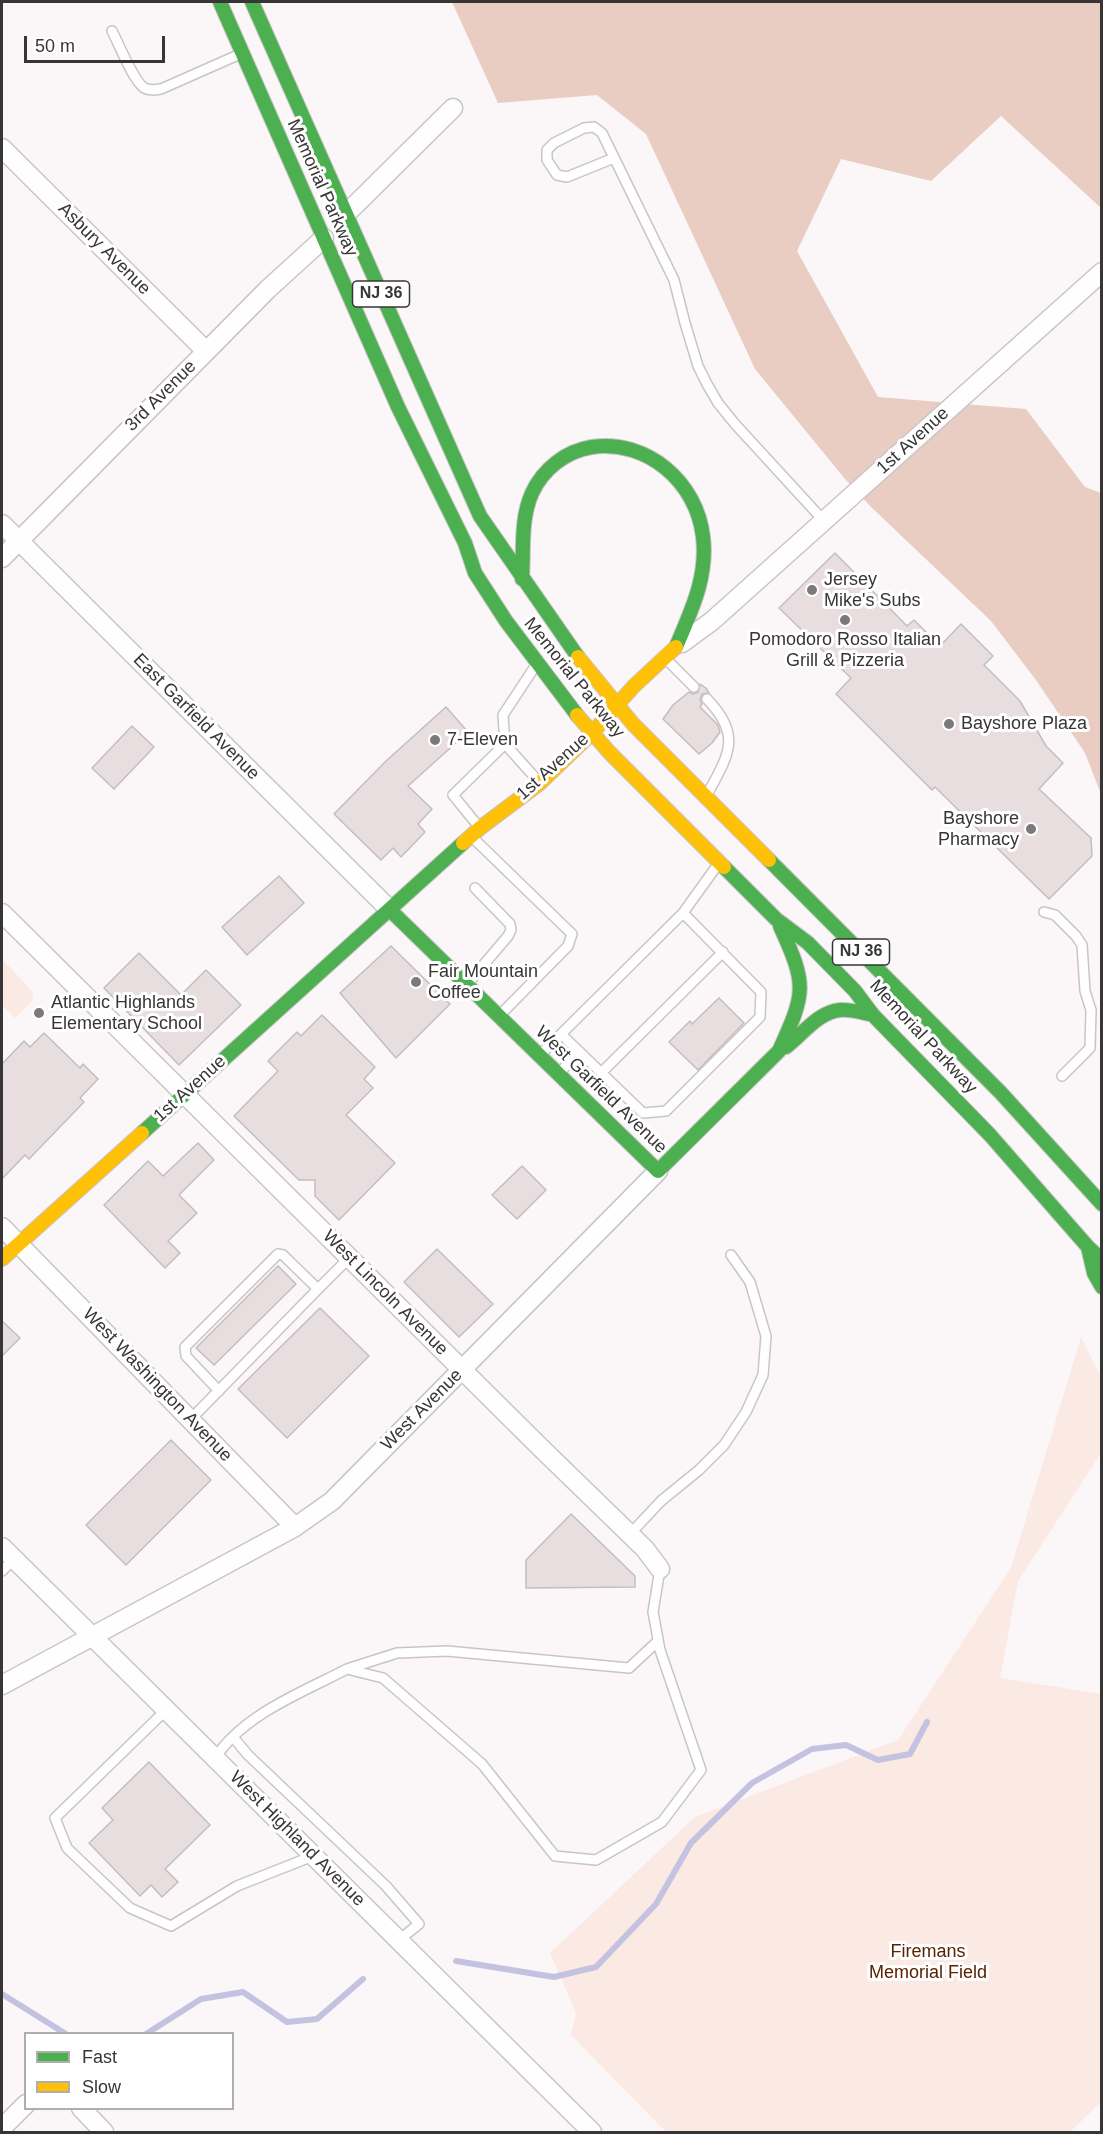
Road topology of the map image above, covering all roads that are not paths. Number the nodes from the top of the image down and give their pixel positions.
1 (220, 2) edge
2 (252, 2) edge
3 (112, 31) dead end
4 (243, 52) junction
5 (453, 108) dead end
6 (2, 148) edge
7 (614, 158) junction
8 (346, 214) junction
9 (324, 238) junction
10 (1101, 272) edge
11 (206, 351) junction
12 (824, 521) junction
13 (2, 524) edge
14 (19, 541) junction
15 (2, 558) edge
16 (522, 579) junction
17 (670, 652) junction
18 (537, 664) junction
19 (694, 687) dead end
20 (707, 699) dead end
21 (616, 705) junction
22 (592, 733) junction
23 (505, 744) junction
24 (540, 783) junction
25 (706, 796) junction
26 (476, 832) junction
27 (719, 863) junction
28 (475, 888) dead end
29 (390, 910) junction
30 (1044, 912) dead end
31 (2, 913) edge
32 (683, 913) junction
33 (777, 919) junction
34 (723, 952) junction
35 (467, 984) junction
36 (873, 1015) junction
37 (500, 1016) junction
38 (561, 1034) junction
39 (779, 1051) junction
40 (580, 1052) junction
41 (540, 1055) junction
42 (601, 1073) junction
43 (558, 1074) junction
44 (1062, 1076) dead end
45 (184, 1094) junction
46 (658, 1171) junction
47 (1101, 1204) edge
48 (2, 1227) edge
49 (19, 1244) junction
50 (1088, 1247) junction
51 (731, 1255) dead end
52 (2, 1258) edge
53 (349, 1258) junction
54 (1101, 1260) edge
55 (1101, 1287) edge
56 (318, 1289) junction
57 (462, 1370) junction
58 (219, 1391) junction
59 (190, 1420) junction
60 (295, 1527) junction
61 (630, 1534) junction
62 (6, 1559) edge
63 (660, 1569) joint
64 (91, 1636) junction
65 (658, 1641) junction
66 (347, 1669) junction
67 (2, 1685) edge
68 (166, 1710) junction
69 (233, 1737) junction
70 (214, 1758) junction
71 (313, 1856) junction
72 (399, 1940) junction
73 (24, 2106) edge
74 (82, 2110) edge
75 (2, 2128) edge
76 (104, 2133) edge
77 (592, 2133) edge

1 - 4 main road, Memorial Parkway / NJ 36
2 - 8 main road, Memorial Parkway / NJ 36
3 - 4 lane
4 - 9 main road, Memorial Parkway / NJ 36
5 - 8 street
6 - 11 street, Asbury Avenue
7 - 7 lane
7 - 12 lane
8 - 16 main road, Memorial Parkway / NJ 36
9 - 11 street, 3rd Avenue
9 - 18 main road, Memorial Parkway / NJ 36
10 - 12 street, 1st Avenue
11 - 14 street, 3rd Avenue
12 - 17 street, 1st Avenue
13 - 14 street, East Garfield Avenue
14 - 15 street, 3rd Avenue
14 - 29 street, East Garfield Avenue
16 - 17 main road
16 - 21 main road, Memorial Parkway / NJ 36
17 - 19 lane
17 - 21 main road, 1st Avenue
18 - 22 main road, Memorial Parkway / NJ 36
18 - 23 lane
20 - 25 lane
21 - 22 main road, 1st Avenue
21 - 25 main road, Memorial Parkway / NJ 36
22 - 24 main road, 1st Avenue
22 - 27 main road, Memorial Parkway / NJ 36
23 - 24 lane
23 - 26 lane
24 - 26 main road, 1st Avenue
25 - 47 main road, Memorial Parkway / NJ 36
26 - 29 main road, 1st Avenue
26 - 37 lane
27 - 32 lane
27 - 33 main road, Memorial Parkway / NJ 36
28 - 35 lane
29 - 35 main road, West Garfield Avenue
29 - 45 main road, 1st Avenue
30 - 44 lane
31 - 45 street, West Lincoln Avenue
32 - 34 lane
32 - 38 lane
33 - 36 main road, Memorial Parkway / NJ 36
33 - 39 main road
34 - 42 lane
34 - 42 lane
35 - 37 main road, West Garfield Avenue
36 - 39 main road
36 - 50 main road, Memorial Parkway / NJ 36
37 - 41 main road, West Garfield Avenue
38 - 40 lane
38 - 41 lane
39 - 46 main road, West Avenue
40 - 42 lane
40 - 43 lane
41 - 43 main road, West Garfield Avenue
43 - 46 main road, West Garfield Avenue
45 - 49 main road, 1st Avenue
45 - 53 street, West Lincoln Avenue
46 - 57 street, West Avenue
48 - 49 street, West Washington Avenue
49 - 52 main road, 1st Avenue
49 - 59 street, West Washington Avenue
50 - 54 main road, NJ 36
50 - 55 main road
51 - 61 lane
53 - 56 lane
53 - 57 street, West Lincoln Avenue
56 - 58 lane
56 - 58 lane
57 - 60 street, West Avenue
57 - 61 street, West Lincoln Avenue
58 - 59 lane
59 - 60 street, West Washington Avenue
60 - 64 street, West Avenue
61 - 63 street, West Lincoln Avenue
62 - 64 street, West Highland Avenue
63 - 65 lane
64 - 67 street, West Avenue
64 - 68 street, West Highland Avenue
65 - 66 lane
65 - 66 lane
66 - 69 lane
68 - 70 street, West Highland Avenue
68 - 71 lane
69 - 70 lane
69 - 72 lane
70 - 71 street, West Highland Avenue
71 - 72 street, West Highland Avenue
72 - 77 street, West Highland Avenue
73 - 75 street
74 - 76 street

